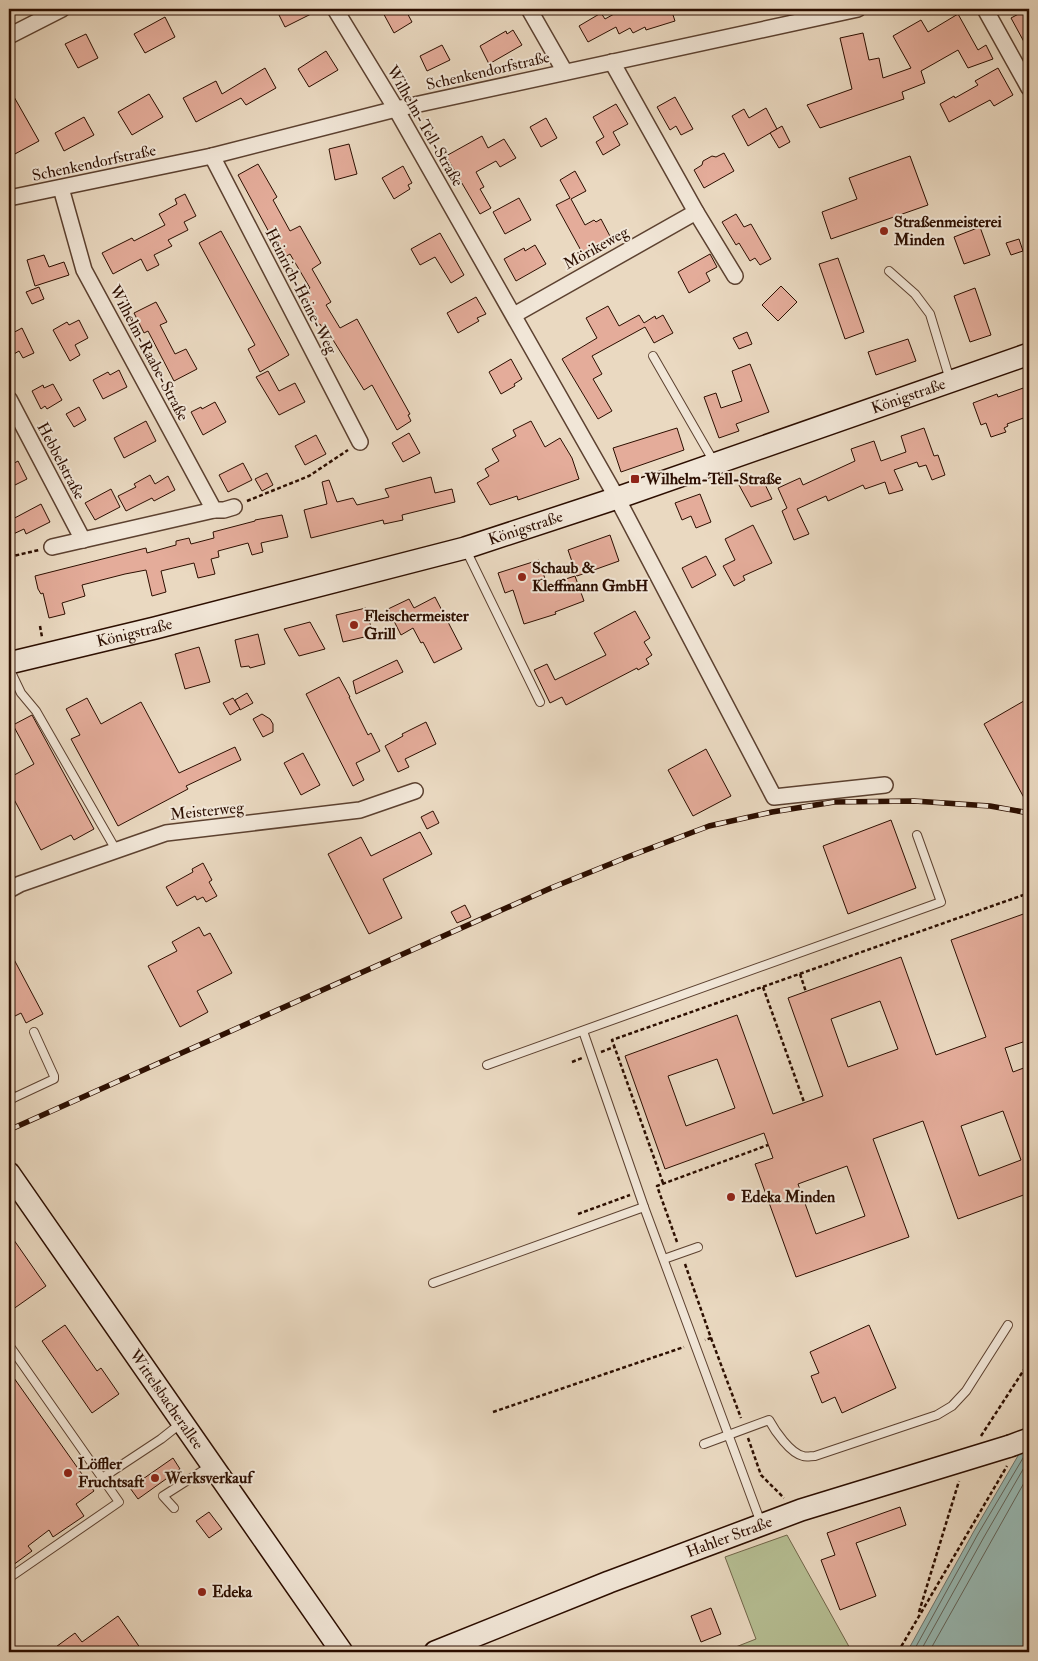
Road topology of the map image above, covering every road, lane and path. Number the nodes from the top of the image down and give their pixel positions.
1 (62, 9) edge
2 (336, 9) edge
3 (529, 9) edge
4 (858, 9) edge
5 (985, 9) edge
6 (9, 36) edge
7 (612, 62) junction
8 (565, 72) junction
9 (1029, 88) edge
10 (396, 110) junction
11 (212, 156) junction
12 (62, 188) junction
13 (9, 198) edge
14 (696, 212) junction
15 (889, 271) dead end
16 (735, 276) dead end
17 (514, 315) junction
18 (1029, 354) edge
19 (653, 356) dead end
20 (950, 382) junction
21 (9, 398) edge
22 (360, 442) joint
23 (715, 464) junction
24 (617, 498) junction
25 (234, 507) joint
26 (214, 510) junction
27 (82, 540) junction
28 (52, 547) joint
29 (465, 548) junction
30 (9, 557) edge
31 (9, 663) edge
32 (9, 668) edge
33 (540, 702) dead end
34 (886, 785) dead end
35 (415, 791) dead end
36 (917, 834) dead end
37 (116, 850) junction
38 (9, 890) edge
39 (1029, 892) edge
40 (800, 974) junction
41 (763, 987) junction
42 (806, 992) dead end
43 (583, 1031) junction
44 (34, 1032) dead end
45 (487, 1065) dead end
46 (9, 1089) edge
47 (11, 1099) edge
48 (804, 1102) dead end
49 (768, 1145) dead end
50 (9, 1173) edge
51 (663, 1183) junction
52 (639, 1192) junction
53 (644, 1207) junction
54 (578, 1214) dead end
55 (698, 1247) dead end
56 (681, 1253) junction
57 (664, 1259) junction
58 (433, 1283) dead end
59 (1008, 1325) dead end
60 (694, 1343) junction
61 (9, 1345) edge
62 (1029, 1362) edge
63 (493, 1412) dead end
64 (182, 1422) junction
65 (727, 1435) junction
66 (981, 1436) dead end
67 (704, 1444) dead end
68 (1016, 1449) edge
69 (965, 1460) junction
70 (211, 1464) junction
71 (102, 1478) junction
72 (174, 1508) dead end
73 (761, 1525) junction
74 (9, 1578) edge
75 (918, 1616) junction
76 (342, 1652) edge
77 (435, 1652) edge
78 (898, 1652) edge

1 - 6 street
2 - 10 street, Wilhelm-Tell-Straße
3 - 8 street
4 - 7 street, Schenkendorfstraße
5 - 9 street
7 - 8 street, Schenkendorfstraße
7 - 14 street
8 - 10 street, Schenkendorfstraße
10 - 11 street, Schenkendorfstraße
10 - 17 street, Wilhelm-Tell-Straße
11 - 12 street, Schenkendorfstraße
11 - 22 street, Heinrich-Heine-Weg
12 - 13 street, Schenkendorfstraße
12 - 26 street, Wilhelm-Raabe-Straße
14 - 16 street
14 - 17 street, Mörikeweg
15 - 20 lane
17 - 24 street, Wilhelm-Tell-Straße
18 - 20 street, Königstraße
19 - 23 lane
20 - 23 street, Königstraße
21 - 27 street, Hebbelstraße
22 - 25 path
23 - 24 street, Königstraße
24 - 29 street, Königstraße
24 - 34 street, Wilhelm-Tell-Straße
25 - 26 street
26 - 27 street
27 - 28 street
28 - 30 path
29 - 31 street, Königstraße
29 - 33 lane
32 - 37 lane
35 - 37 street, Meisterweg
36 - 43 lane
37 - 38 street, Meisterweg
39 - 40 path
40 - 41 path
40 - 42 path
41 - 48 path
41 - 51 path
43 - 45 lane
43 - 52 lane
44 - 47 lane
46 - 47 lane
49 - 51 path
50 - 64 street, Wittelsbacherallee
51 - 56 path
52 - 53 lane
52 - 54 path
53 - 57 lane
53 - 58 lane
55 - 56 lane
56 - 57 lane
56 - 60 path
57 - 60 lane
59 - 65 lane
60 - 63 path
60 - 65 lane
61 - 71 lane
62 - 66 path
64 - 70 street, Wittelsbacherallee
64 - 71 lane
65 - 67 lane
65 - 73 lane
68 - 69 street, Hahler Straße
68 - 75 path
69 - 73 street, Hahler Straße
69 - 75 path
70 - 72 lane
70 - 76 street, Wittelsbacherallee
71 - 74 lane
73 - 77 street, Hahler Straße
75 - 78 path

